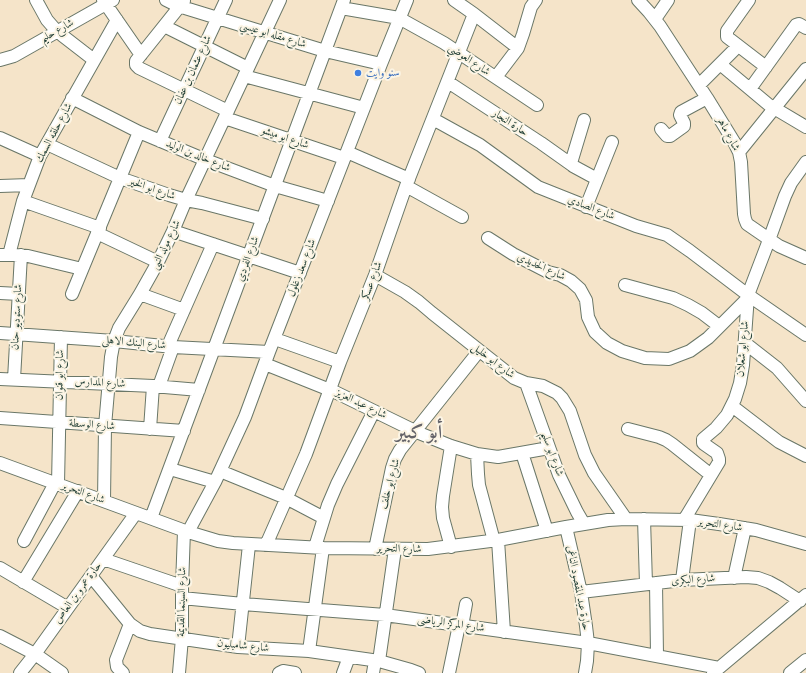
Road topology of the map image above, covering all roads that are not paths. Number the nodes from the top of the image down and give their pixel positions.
1 (36, 0) edge
2 (166, 0) edge
3 (226, 0) edge
4 (280, 0) edge
5 (407, 0) edge
6 (454, 0) edge
7 (536, 0) edge
8 (638, 0) edge
9 (668, 0) edge
10 (749, 0) edge
11 (108, 1) edge
12 (182, 3) edge
13 (343, 4) edge
14 (474, 14) junction
15 (217, 18) junction
16 (399, 18) junction
17 (655, 19) junction
18 (117, 20) junction
19 (164, 26) junction
20 (806, 28) edge
21 (57, 32) junction
22 (264, 32) junction
23 (204, 46) junction
24 (738, 46) junction
25 (518, 48) junction
26 (325, 51) junction
27 (459, 53) junction
28 (141, 55) junction
29 (0, 60) edge
30 (94, 60) junction
31 (381, 64) junction
32 (720, 64) junction
33 (766, 67) junction
34 (806, 69) edge
35 (246, 72) junction
36 (496, 78) junction
37 (448, 82) junction
38 (699, 85) junction
39 (184, 89) junction
40 (750, 90) junction
41 (309, 94) junction
42 (72, 98) junction
43 (707, 98) junction
44 (537, 105) dead end
45 (364, 108) junction
46 (774, 108) junction
47 (227, 114) junction
48 (433, 119) junction
49 (584, 120) dead end
50 (806, 127) edge
51 (661, 129) dead end
52 (140, 132) junction
53 (0, 138) edge
54 (160, 141) junction
55 (292, 141) junction
56 (612, 142) dead end
57 (47, 144) junction
58 (739, 152) junction
59 (345, 155) junction
60 (40, 156) junction
61 (206, 160) junction
62 (806, 162) edge
63 (572, 165) junction
64 (120, 178) junction
65 (597, 178) junction
66 (408, 182) junction
67 (28, 185) junction
68 (0, 186) edge
69 (275, 186) junction
70 (186, 200) junction
71 (23, 201) junction
72 (328, 201) junction
73 (586, 207) junction
74 (462, 217) dead end
75 (263, 219) junction
76 (99, 231) junction
77 (173, 231) junction
78 (488, 238) dead end
79 (770, 240) junction
80 (213, 244) junction
81 (10, 255) edge
82 (249, 256) junction
83 (806, 258) edge
84 (158, 262) junction
85 (82, 269) junction
86 (300, 273) junction
87 (375, 276) junction
88 (625, 285) dead end
89 (0, 293) edge
90 (19, 294) junction
91 (72, 294) dead end
92 (140, 294) junction
93 (748, 297) junction
94 (184, 310) junction
95 (719, 326) junction
96 (0, 333) edge
97 (16, 334) junction
98 (806, 336) edge
99 (61, 337) junction
100 (275, 339) junction
101 (114, 341) junction
102 (745, 343) junction
103 (171, 346) junction
104 (214, 349) junction
105 (479, 350) junction
106 (269, 352) junction
107 (340, 362) junction
108 (265, 364) junction
109 (0, 379) edge
110 (14, 379) junction
111 (60, 382) junction
112 (526, 383) junction
113 (109, 384) junction
114 (156, 386) junction
115 (330, 389) junction
116 (199, 390) junction
117 (806, 401) edge
118 (732, 406) junction
119 (374, 411) junction
120 (0, 418) edge
121 (59, 422) junction
122 (105, 426) junction
123 (150, 428) junction
124 (628, 429) dead end
125 (184, 431) junction
126 (414, 431) junction
127 (451, 446) junction
128 (550, 448) junction
129 (522, 453) junction
130 (477, 454) junction
131 (806, 456) edge
132 (0, 463) edge
133 (170, 469) junction
134 (220, 471) junction
135 (712, 475) junction
136 (215, 482) junction
137 (56, 483) junction
138 (78, 492) junction
139 (286, 498) junction
140 (104, 501) junction
141 (136, 513) junction
142 (151, 518) junction
143 (324, 518) junction
144 (626, 519) junction
145 (644, 519) junction
146 (687, 520) junction
147 (584, 524) junction
148 (566, 527) junction
149 (745, 528) junction
150 (547, 531) junction
151 (186, 532) junction
152 (24, 541) dead end
153 (496, 541) junction
154 (249, 544) junction
155 (806, 544) edge
156 (266, 545) junction
157 (451, 547) junction
158 (319, 548) junction
159 (374, 548) junction
160 (395, 549) junction
161 (103, 559) junction
162 (0, 568) edge
163 (90, 576) junction
164 (734, 578) junction
165 (682, 580) junction
166 (23, 582) junction
167 (651, 583) junction
168 (182, 592) junction
169 (581, 592) junction
170 (803, 598) edge
171 (243, 604) junction
172 (466, 604) dead end
173 (68, 608) junction
174 (315, 609) junction
175 (385, 615) junction
176 (130, 624) junction
177 (460, 625) junction
178 (504, 632) junction
179 (0, 636) edge
180 (182, 638) junction
181 (588, 643) junction
182 (238, 647) junction
183 (308, 651) junction
184 (34, 654) junction
185 (657, 655) junction
186 (349, 657) junction
187 (806, 660) edge
188 (377, 661) junction
189 (716, 670) edge
190 (20, 673) edge
191 (62, 673) edge
192 (123, 673) edge
193 (179, 673) edge
194 (279, 673) edge
195 (295, 673) edge
196 (343, 673) edge
197 (373, 673) edge
198 (419, 673) edge
199 (449, 673) edge
200 (585, 673) edge
201 (790, 673) edge

1 - 21 street
2 - 12 street, شارع مقله ابو عيسي
3 - 15 street, شارع عثمان بن عفان
4 - 22 street, شارع مولد النبى
5 - 16 street, شارع سعد زغلول
6 - 14 street
7 - 25 street
8 - 17 street, شارع ماهر
9 - 17 street
10 - 24 street
11 - 18 street
11 - 21 street, شارع حليم
12 - 15 street, شارع مقله ابو عيسي
12 - 19 street
13 - 16 street, شارع العوضي
13 - 26 street, شارع الفردي
14 - 25 street
14 - 27 street, شارع عسكر
15 - 22 street, شارع مقله ابو عيسي
15 - 23 street, شارع عثمان بن عفان
16 - 27 street, شارع العوضي
16 - 31 street, شارع سعد زغلول
17 - 38 street, شارع ماهر
18 - 28 street
18 - 30 street, شارع حلقه السمك
19 - 23 street
19 - 28 street
20 - 33 street
21 - 29 street, شارع حليم
21 - 30 street
22 - 26 street, شارع مقله ابو عيسي
22 - 35 street, شارع مولد النبى
23 - 35 street
23 - 39 street, شارع عثمان بن عفان
24 - 32 street
24 - 33 street
25 - 36 street
26 - 31 street, شارع مقله ابو عيسي
26 - 41 street, شارع الفردي
27 - 36 street, شارع العوضي
27 - 37 street, شارع عسكر
28 - 39 street, شارع ابو ميشو
30 - 42 street, شارع حلقه السمك
31 - 45 street, شارع سعد زغلول
32 - 38 street
32 - 40 street
33 - 40 street
34 - 46 street
35 - 41 street
35 - 47 street, شارع مولد النبى
36 - 44 street, شارع العوضي
37 - 48 street, شارع عسكر
37 - 63 street, حارة النجار
38 - 43 street, شارع ماهر
39 - 47 street, شارع ابو ميشو
39 - 54 street, شارع عثمان بن عفان
40 - 46 street
41 - 45 street
41 - 55 street, شارع الفردي
42 - 52 street, شارع خالد بن الوليد
42 - 57 street, شارع حلقه السمك
43 - 51 street
43 - 58 street, شارع ماهر
45 - 59 street, شارع سعد زغلول
46 - 50 street
46 - 58 street
47 - 55 street, شارع ابو ميشو
47 - 61 street, شارع مولد النبى
48 - 66 street, شارع عسكر
48 - 73 street, شارع الصادي
49 - 63 street
52 - 54 street, شارع خالد بن الوليد
52 - 64 street
53 - 60 street
54 - 61 street, شارع خالد بن الوليد
55 - 59 street, شارع ابو ميشو
55 - 69 street, شارع الفردي
56 - 65 street
57 - 60 street, شارع حلقه السمك
57 - 64 street, شارع ابو الخير
58 - 79 street, شارع ماهر
59 - 66 street, شارع ابو ميشو
59 - 72 street, شارع سعد زغلول
60 - 67 street, شارع حلقه السمك
61 - 69 street, شارع خالد بن الوليد
61 - 70 street, شارع مولد النبى
62 - 79 street, شارع ابو شعلان
63 - 65 street, حارة النجار
64 - 70 street, شارع ابو الخير
64 - 76 street
65 - 73 street
66 - 74 street, شارع ابو ميشو
66 - 87 street, شارع عسكر
67 - 68 street
67 - 71 street, شارع حلقه السمك
69 - 72 street, شارع خالد بن الوليد
69 - 75 street, شارع الفردي
70 - 75 street, شارع ابو الخير
70 - 77 street, شارع مولد النبى
71 - 76 street
71 - 81 street, شارع حلقه السمك
72 - 86 street, شارع سعد زغلول
73 - 93 street, شارع الصادي
75 - 82 street, شارع الفردي
76 - 84 street
76 - 85 street
77 - 80 street
77 - 84 street, شارع مولد النبى
78 - 95 street, شارع الحديدي
79 - 83 street, شارع ماهر
79 - 93 street, شارع ابو شعلان
80 - 82 street
80 - 94 street
81 - 85 street
81 - 90 street, شارع ستوديو حنان
82 - 86 street
82 - 104 street, شارع الفردي
84 - 92 street, شارع مولد النبى
85 - 91 street
86 - 100 street, شارع سعد زغلول
87 - 105 street, شارع ابو خليل
87 - 107 street, شارع عسكر
88 - 95 street
89 - 90 street
90 - 97 street, شارع ستوديو حنان
92 - 94 street
92 - 101 street, شارع مولد النبى
93 - 95 street
93 - 98 street, شارع الصادي
93 - 102 street, شارع ابو شعلان
94 - 103 street
96 - 97 street, شارع البنك الاهلى
97 - 99 street, شارع البنك الاهلى
97 - 110 street, شارع ستوديو حنان
99 - 101 street, شارع البنك الاهلى
99 - 111 street, شارع ابو قنوان
100 - 106 street, شارع سعد زغلول
100 - 107 street
101 - 103 street, شارع البنك الاهلى
101 - 113 street, شارع مولد النبى
102 - 117 street
102 - 118 street, شارع ابو شعلان
103 - 104 street, شارع البنك الاهلى
103 - 114 street
104 - 106 street, شارع البنك الاهلى
104 - 116 street, شارع الفردي
105 - 112 street, شارع ابو خليل
105 - 126 street, شارع ابو خلف
106 - 108 street, شارع سعد زغلول
107 - 115 street, شارع عسكر
108 - 115 street, شارع عبد العزيز
108 - 134 street, شارع سعد زغلول
109 - 110 street, شارع المدارس
110 - 111 street, شارع المدارس
111 - 113 street, شارع المدارس
111 - 121 street, شارع ابو قنوان
112 - 128 street, شارع ابو سليم
112 - 144 street, شارع ابو خليل
113 - 114 street, شارع المدارس
113 - 122 street, شارع مولد النبى
114 - 116 street, شارع المدارس
114 - 123 street
115 - 119 street, شارع عبد العزيز
115 - 139 street, شارع عسكر
116 - 125 street, شارع الفردي
118 - 131 street
118 - 135 street, شارع ابو شعلان
119 - 126 street, شارع عبد العزيز
119 - 143 street
120 - 121 street, شارع الوسطة
121 - 122 street, شارع الوسطة
121 - 137 street, شارع ابو قنوان
122 - 123 street, شارع الوسطة
122 - 140 street, شارع مولد النبى
123 - 125 street, شارع الوسطة
124 - 135 street
125 - 133 street, شارع الفردي
126 - 127 street, شارع عبد العزيز
126 - 159 street, شارع ابو خلف
127 - 130 street, شارع عبد العزيز
127 - 157 street
128 - 129 street, شارع عبد العزيز
128 - 147 street, شارع ابو سليم
129 - 130 street, شارع عبد العزيز
129 - 150 street
130 - 153 street
132 - 137 street, شارع التحرير
133 - 136 street
133 - 142 street, شارع الفردي
134 - 136 street, شارع سعد زغلول
134 - 139 street
135 - 146 street, شارع ابو شعلان
136 - 151 street, شارع سعد زغلول
137 - 138 street, شارع التحرير
137 - 152 street
138 - 140 street, شارع التحرير
138 - 166 street
139 - 143 street
139 - 156 street, شارع عسكر
140 - 141 street, شارع التحرير
141 - 142 street, شارع التحرير
141 - 161 street, حارة عمرو بن العاص
142 - 151 street, شارع التحرير
143 - 158 street
144 - 145 street, شارع التحرير
144 - 147 street, شارع التحرير
145 - 146 street, شارع التحرير
145 - 167 street
146 - 149 street, شارع التحرير
146 - 165 street
147 - 148 street, شارع التحرير
148 - 150 street, شارع التحرير
148 - 169 street, حارة عبد المقصود الناغى
149 - 155 street, شارع التحرير
149 - 164 street
150 - 153 street, شارع التحرير
151 - 154 street, شارع التحرير
151 - 168 street, شارع السينما القديمة
153 - 157 street, شارع التحرير
153 - 178 street
154 - 156 street, شارع التحرير
154 - 171 street
156 - 158 street, شارع التحرير
157 - 160 street, شارع التحرير
158 - 159 street, شارع التحرير
158 - 174 street
159 - 160 street, شارع التحرير
160 - 175 street
161 - 163 street, حارة عمرو بن العاص
161 - 168 street, شارع المركز الرياضى
162 - 166 street
163 - 173 street, حارة عمرو بن العاص
163 - 176 street, شارع شامبليون
164 - 165 street, شارع البكرى
164 - 170 street, شارع البكرى
165 - 167 street, شارع البكرى
166 - 173 street
167 - 169 street, شارع البكرى
167 - 185 street
168 - 171 street, شارع المركز الرياضى
168 - 180 street, شارع السينما القديمة
169 - 181 street, حارة عبد المقصود الناغى
170 - 189 street
171 - 174 street, شارع المركز الرياضى
171 - 182 street
172 - 177 street
173 - 184 street, حارة عمرو بن العاص
174 - 175 street, شارع المركز الرياضى
174 - 183 street
175 - 177 street, شارع المركز الرياضى
175 - 188 street
176 - 180 street, شارع شامبليون
176 - 192 street
177 - 178 street, شارع المركز الرياضى
177 - 199 street
178 - 181 street, شارع المركز الرياضى
179 - 184 street
180 - 182 street, شارع شامبليون
180 - 193 street, شارع السينما القديمة
181 - 185 street, شارع المركز الرياضى
181 - 200 street, حارة عبد المقصود الناغى
182 - 183 street, شارع شامبليون
183 - 186 street, شارع شامبليون
184 - 190 street, حارة عمرو بن العاص
184 - 191 street
185 - 189 street, شارع المركز الرياضى
186 - 188 street, شارع شامبليون
186 - 196 street
187 - 201 street
188 - 197 street
188 - 198 street, شارع شامبليون
194 - 195 street

